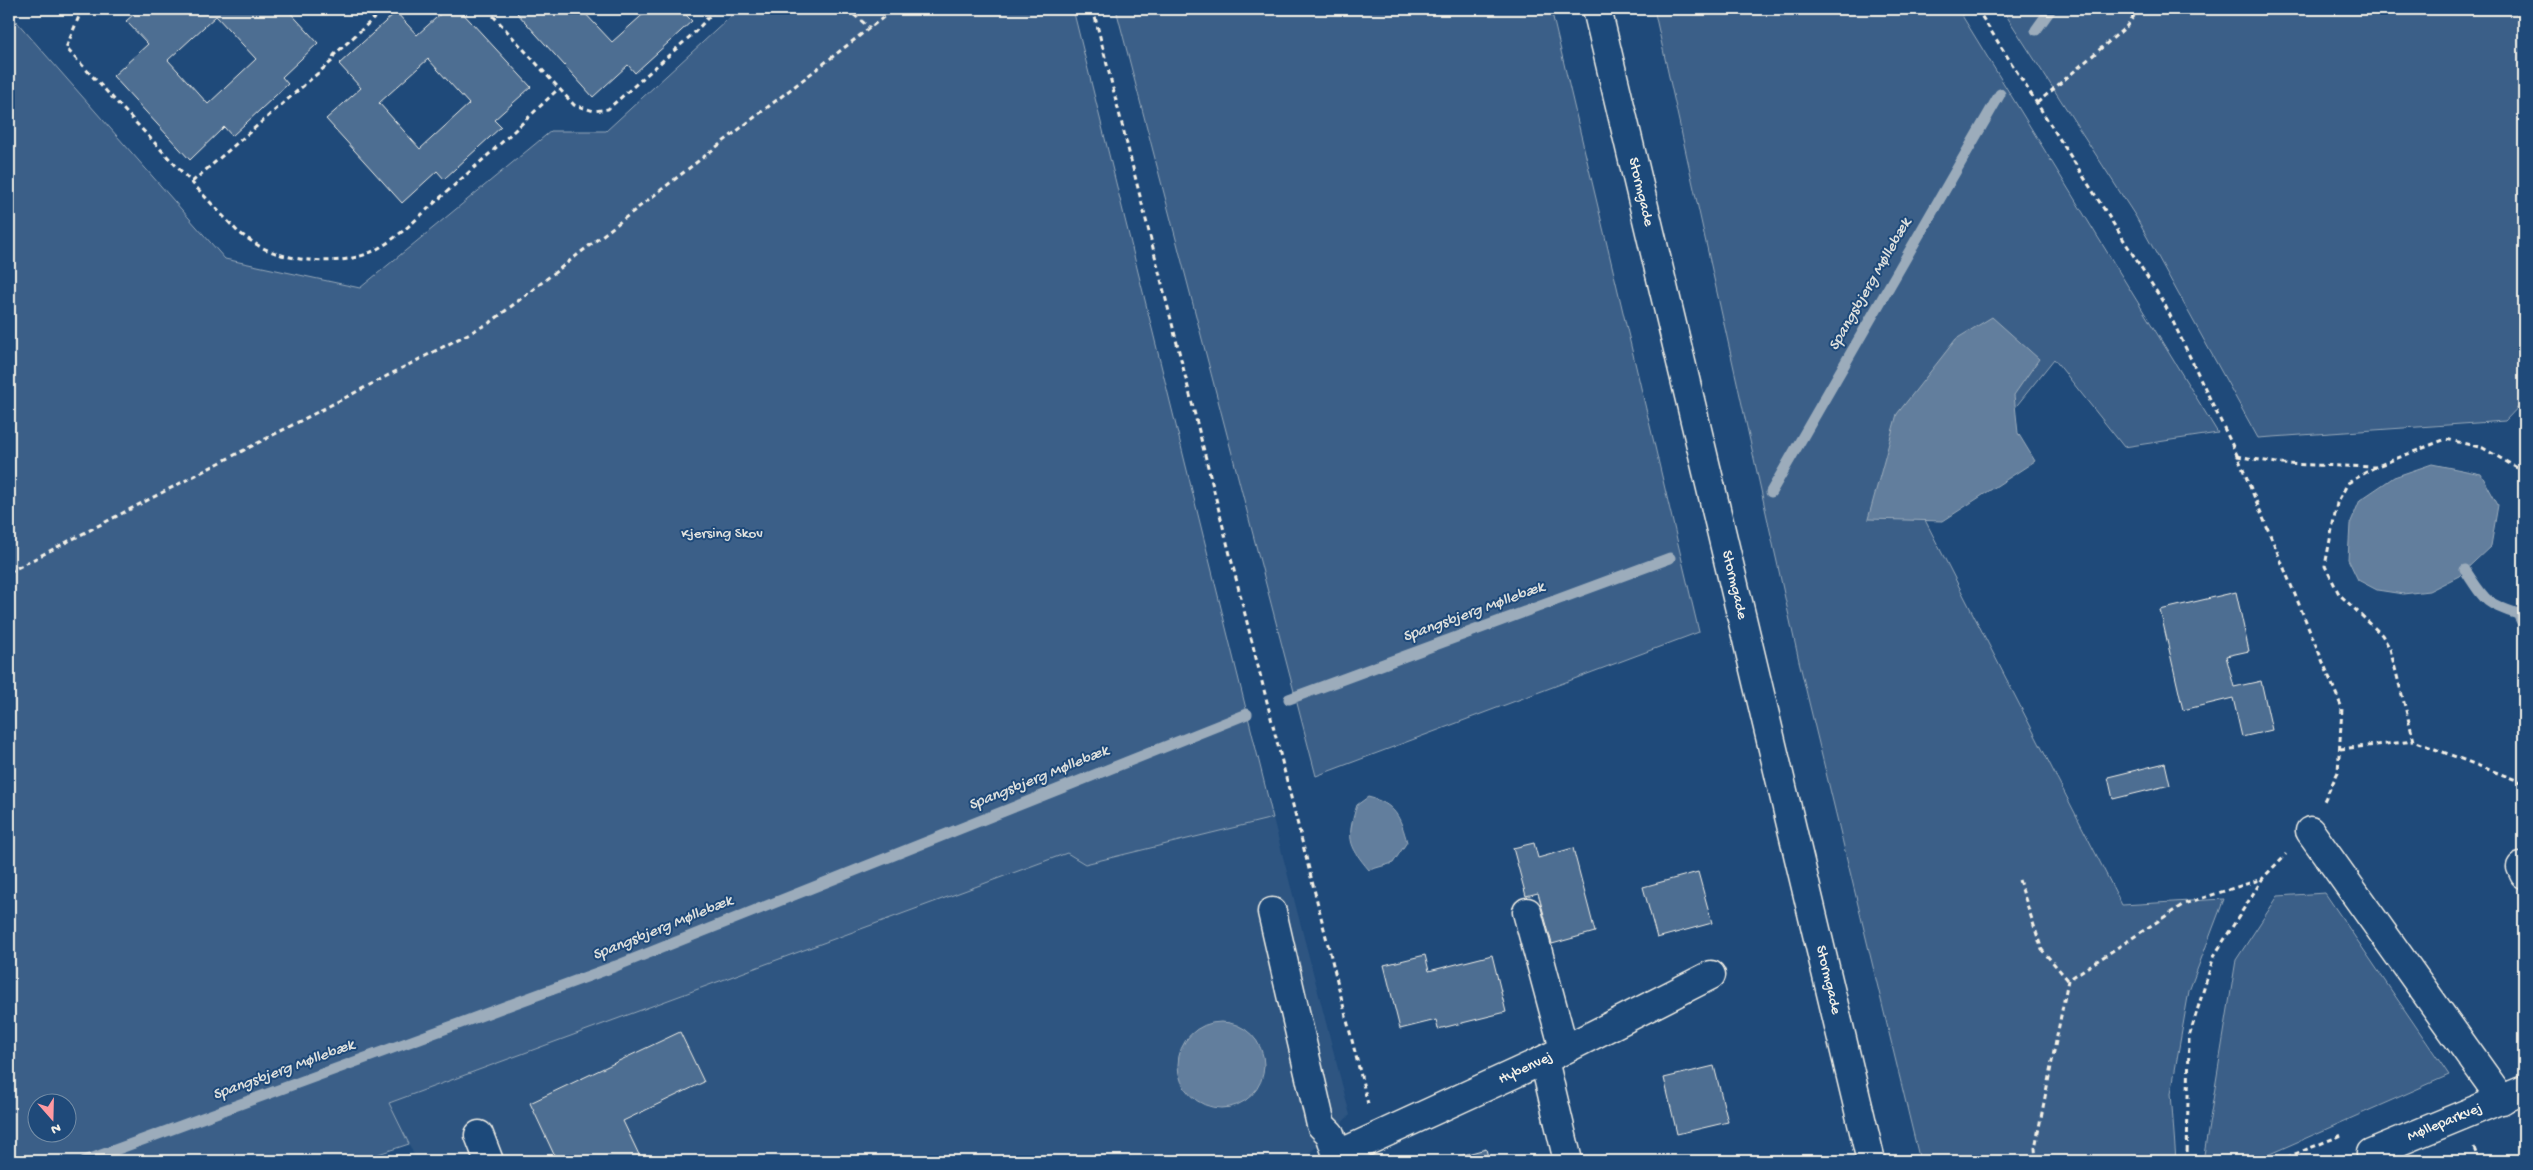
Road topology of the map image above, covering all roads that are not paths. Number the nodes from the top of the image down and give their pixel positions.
1 (1597, 9) edge
2 (2310, 831) road end
3 (1272, 912) dead end
4 (1528, 912) dead end
5 (1711, 975) dead end
6 (1554, 1055) junction
7 (2513, 1095) edge
8 (479, 1135) dead end
9 (2372, 1157) edge
10 (489, 1161) edge
11 (1568, 1161) edge
12 (1871, 1161) edge

1 - 12 street, Stormgade
2 - 7 street
3 - 6 street, Hybenvej
4 - 6 street
5 - 6 street, Hybenvej
6 - 11 street
7 - 9 street, Mølleparkvej
8 - 10 street

